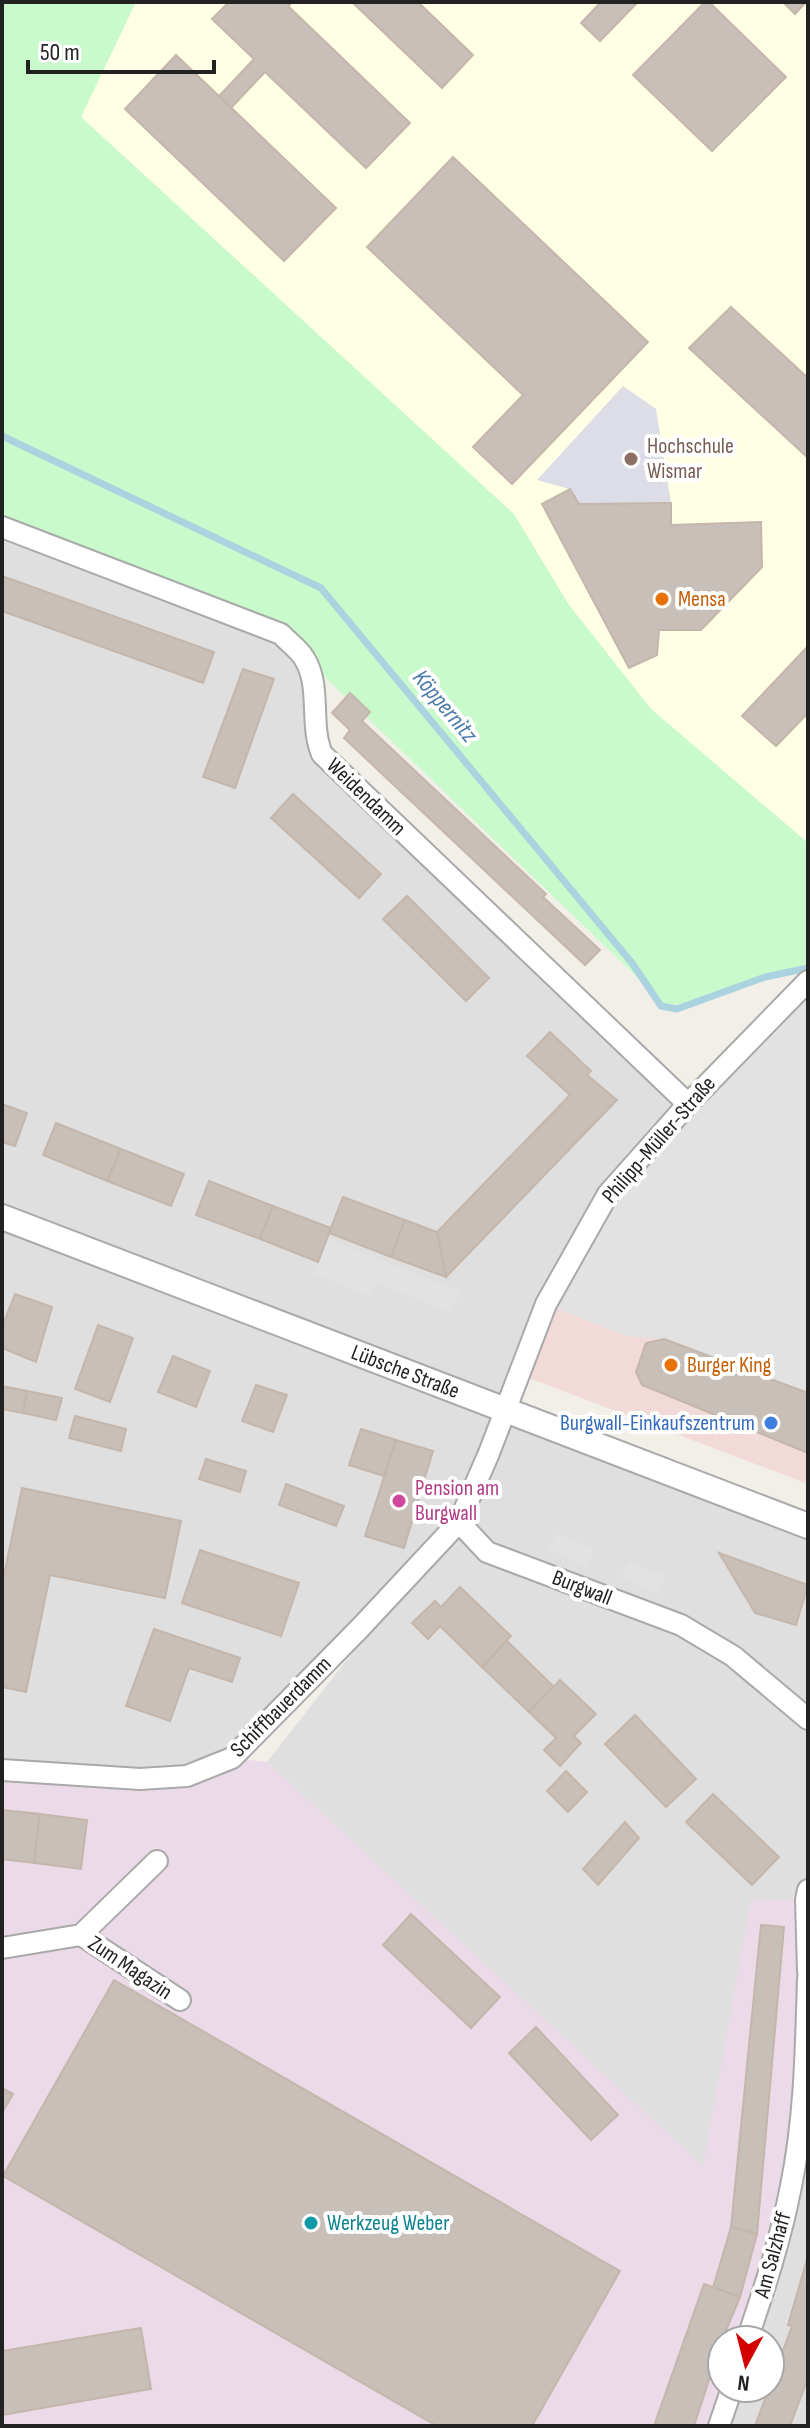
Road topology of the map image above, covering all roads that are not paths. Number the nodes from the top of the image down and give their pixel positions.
1 (2, 527) edge
2 (808, 981) edge
3 (688, 1104) junction
4 (2, 1217) edge
5 (505, 1410) junction
6 (459, 1522) junction
7 (808, 1526) edge
8 (808, 1719) edge
9 (2, 1770) edge
10 (157, 1861) dead end
11 (808, 1890) edge
12 (81, 1935) junction
13 (2, 1948) edge
14 (808, 1971) edge
15 (808, 1978) edge
16 (180, 2000) dead end
17 (752, 2324) edge
18 (727, 2404) edge
19 (719, 2426) edge

1 - 3 street, Weidendamm
2 - 3 street, Philipp-Müller-Straße
3 - 5 street, Philipp-Müller-Straße
4 - 5 street, Lübsche Straße
5 - 6 street
5 - 7 street, Lübsche Straße
6 - 8 street, Burgwall
6 - 9 street, Schiffbauerdamm
10 - 12 street, Zum Magazin
11 - 14 street
12 - 13 street, Zum Magazin
12 - 16 street, Zum Magazin
15 - 17 street, Am Salzhaff
18 - 19 street

